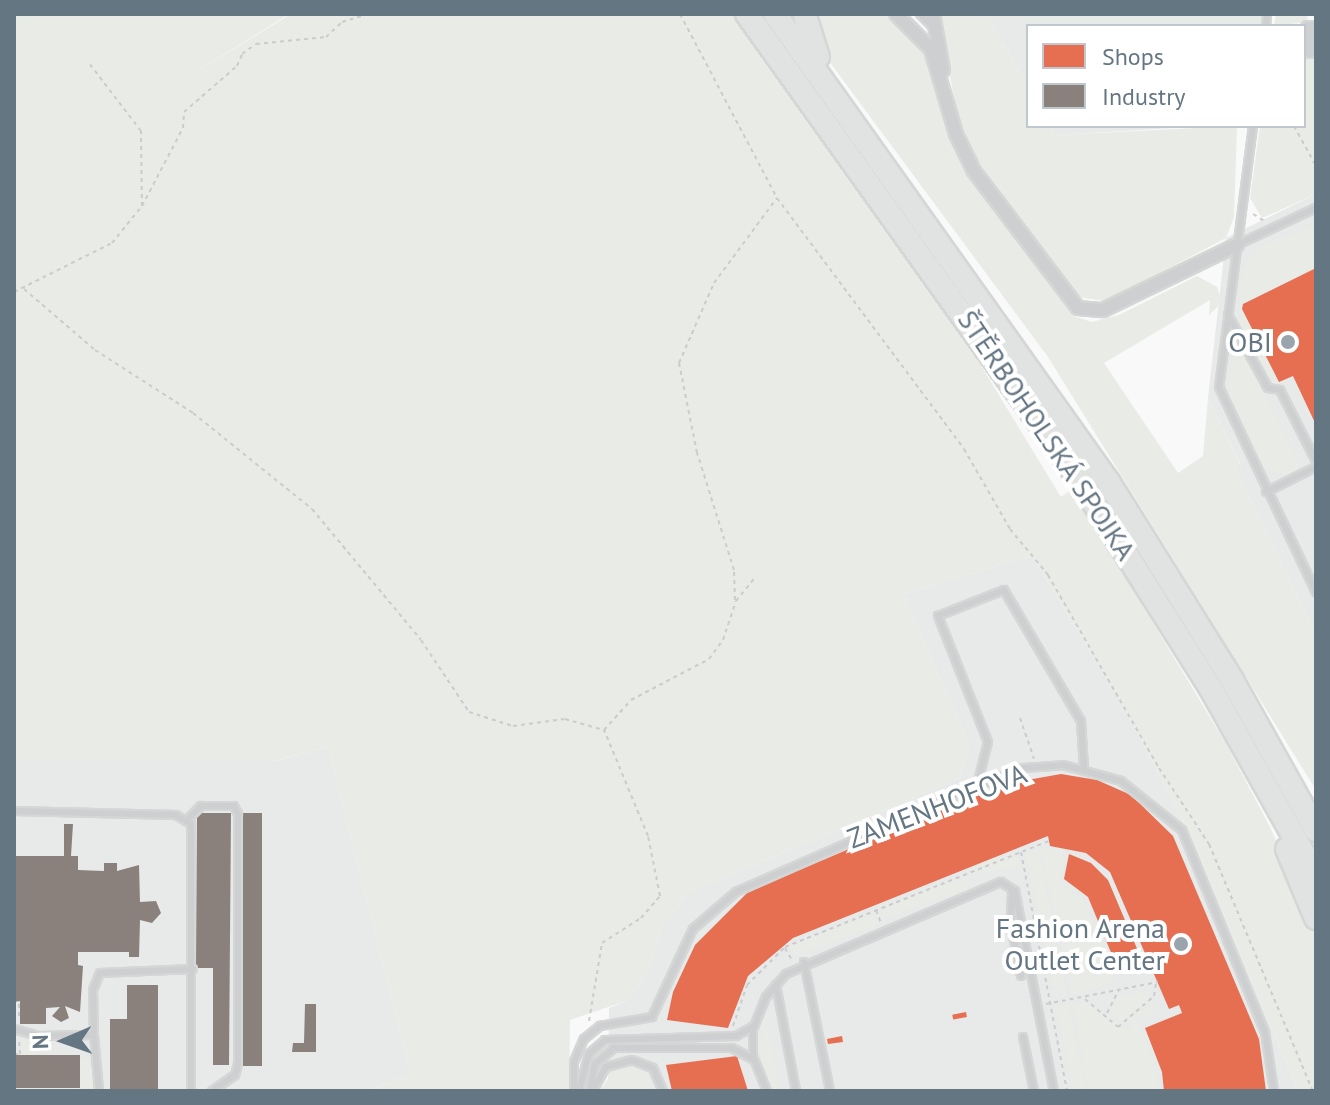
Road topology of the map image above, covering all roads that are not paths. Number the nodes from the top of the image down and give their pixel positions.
1 (747, 14) edge
2 (775, 14) edge
3 (896, 14) edge
4 (920, 14) edge
5 (933, 14) edge
6 (805, 15) edge
7 (1316, 28) edge
8 (940, 43) junction
9 (1310, 51) dead end
10 (943, 81) junction
11 (1253, 128) edge
12 (897, 183) junction
13 (1316, 208) edge
14 (1237, 245) junction
15 (1228, 315) junction
16 (1316, 464) edge
17 (1266, 492) junction
18 (1316, 592) edge
19 (1228, 717) junction
20 (1084, 769) junction
21 (977, 786) junction
22 (14, 811) edge
23 (187, 820) junction
24 (1316, 830) edge
25 (1316, 876) edge
26 (1005, 883) junction
27 (1316, 918) edge
28 (804, 962) junction
29 (193, 969) junction
30 (1021, 976) dead end
31 (776, 984) junction
32 (754, 1026) junction
33 (17, 1027) edge
34 (94, 1035) junction
35 (1023, 1037) dead end
36 (754, 1062) junction
37 (99, 1091) edge
38 (191, 1091) edge
39 (212, 1091) edge
40 (577, 1091) edge
41 (591, 1091) edge
42 (663, 1091) edge
43 (767, 1091) edge
44 (796, 1091) edge
45 (830, 1091) edge
46 (1034, 1091) edge
47 (1054, 1091) edge
48 (1274, 1091) edge

1 - 19 highway, ŠTĚRBOHOLSKÁ SPOJKA
2 - 12 highway, ŠTĚRBOHOLSKÁ SPOJKA
3 - 10 street
4 - 8 lane
5 - 8 street
6 - 12 highway
7 - 9 street
8 - 10 street
10 - 14 street
11 - 14 lane
12 - 24 highway, ŠTĚRBOHOLSKÁ SPOJKA
13 - 14 lane
14 - 15 lane
15 - 16 lane
15 - 17 lane
16 - 17 lane
17 - 18 lane
19 - 25 highway, ŠTĚRBOHOLSKÁ SPOJKA
19 - 27 highway
20 - 21 lane, ZAMENHOFOVA
20 - 21 lane
20 - 48 lane, ZAMENHOFOVA
21 - 40 lane, ZAMENHOFOVA
22 - 23 lane
23 - 29 lane
23 - 39 lane
26 - 28 lane
26 - 30 lane
26 - 47 lane
28 - 31 lane
28 - 45 lane
29 - 34 lane
29 - 38 lane
31 - 32 lane
31 - 44 lane
32 - 36 lane
32 - 40 lane
33 - 34 lane
34 - 37 lane
35 - 46 lane
36 - 41 lane
36 - 43 lane
41 - 42 lane

